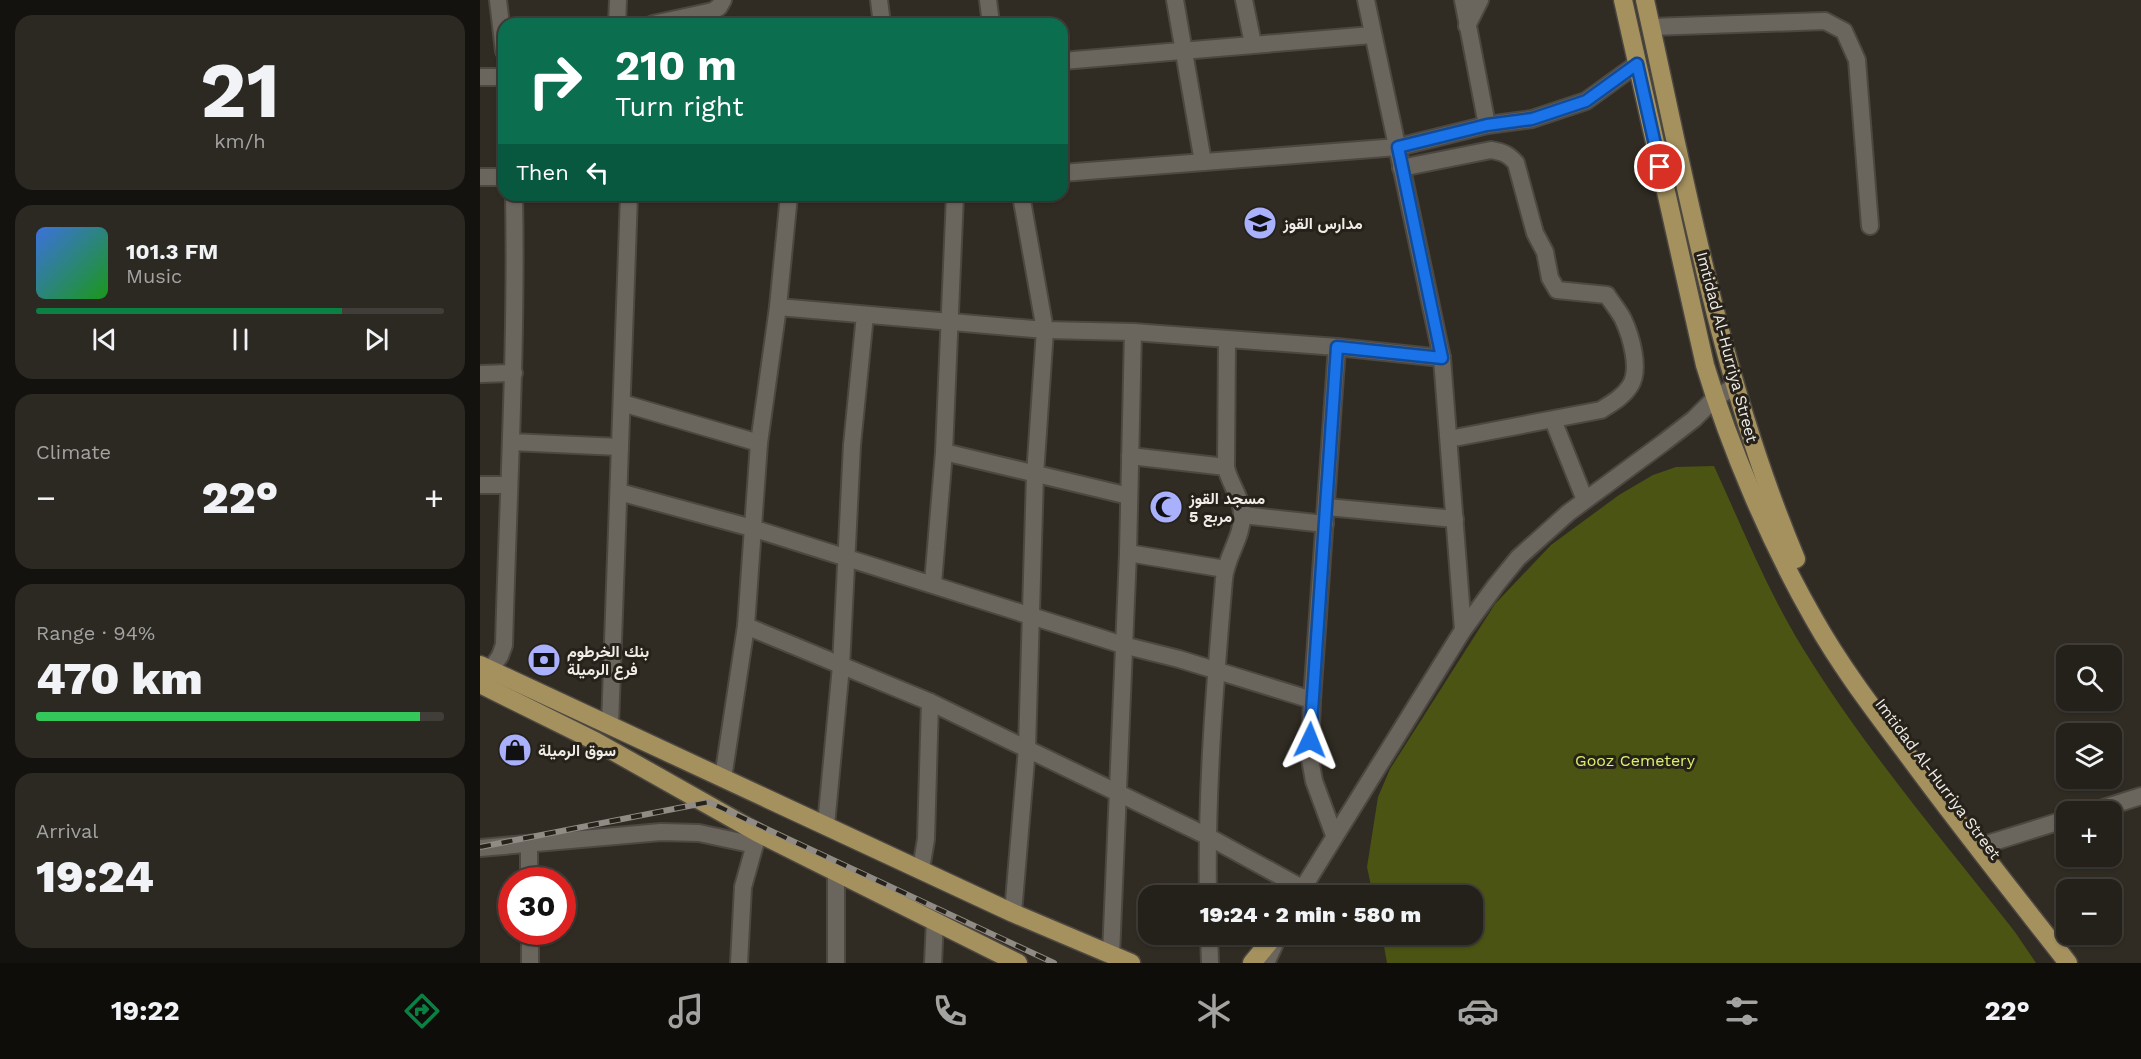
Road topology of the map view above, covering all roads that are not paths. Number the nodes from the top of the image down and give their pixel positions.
1 (498, 0) edge
2 (618, 0) edge
3 (723, 0) edge
4 (879, 0) edge
5 (988, 0) edge
6 (1175, 0) edge
7 (1244, 0) edge
8 (1366, 0) edge
9 (1463, 0) edge
10 (1480, 0) edge
11 (1623, 0) edge
12 (1645, 0) edge
13 (500, 18) edge
14 (617, 18) edge
15 (681, 18) edge
16 (881, 18) edge
17 (990, 18) edge
18 (1467, 26) junction
19 (1651, 27) junction
20 (1372, 35) junction
21 (1253, 44) junction
22 (1185, 49) junction
23 (1068, 60) edge
24 (1637, 64) junction
25 (498, 76) edge
26 (480, 77) edge
27 (1487, 125) junction
28 (1398, 147) junction
29 (1203, 162) junction
30 (1401, 168) junction
31 (1068, 173) edge
32 (480, 177) edge
33 (498, 177) edge
34 (514, 201) edge
35 (629, 201) edge
36 (788, 201) edge
37 (955, 201) edge
38 (1022, 201) edge
39 (1870, 226) dead end
40 (778, 308) junction
41 (865, 315) junction
42 (951, 322) junction
43 (1045, 330) junction
44 (1133, 332) junction
45 (1227, 340) junction
46 (1337, 347) junction
47 (1442, 358) junction
48 (514, 373) junction
49 (480, 374) edge
50 (1734, 387) junction
51 (1715, 399) junction
52 (622, 403) junction
53 (1553, 420) junction
54 (1449, 440) junction
55 (511, 442) junction
56 (759, 443) junction
57 (620, 447) junction
58 (944, 452) junction
59 (1130, 456) junction
60 (1226, 467) junction
61 (1035, 475) junction
62 (480, 485) edge
63 (508, 485) junction
64 (619, 492) junction
65 (1129, 496) junction
66 (1585, 500) junction
67 (1327, 507) junction
68 (1242, 515) junction
69 (1455, 519) junction
70 (1325, 524) junction
71 (752, 528) junction
72 (1128, 553) junction
73 (847, 558) junction
74 (1225, 569) junction
75 (933, 584) junction
76 (1030, 616) junction
77 (746, 626) junction
78 (1463, 630) junction
79 (1124, 645) junction
80 (841, 666) junction
81 (1216, 671) junction
82 (484, 673) edge
83 (1312, 700) junction
84 (930, 702) junction
85 (610, 725) junction
86 (1027, 748) junction
87 (723, 778) junction
88 (1118, 793) junction
89 (2141, 796) edge
90 (2122, 802) edge
91 (2056, 822) edge
92 (826, 825) junction
93 (1334, 835) junction
94 (1207, 836) junction
95 (756, 839) junction
96 (529, 844) junction
97 (1987, 844) junction
98 (480, 848) edge
99 (530, 867) edge
100 (921, 869) junction
101 (836, 872) junction
102 (1208, 885) edge
103 (1288, 885) edge
104 (1304, 885) edge
105 (1013, 913) junction
106 (935, 921) junction
107 (531, 945) edge
108 (1209, 945) edge
109 (1268, 945) edge
110 (1273, 945) edge
111 (1111, 955) junction
112 (533, 963) edge
113 (739, 963) edge
114 (836, 963) edge
115 (933, 963) edge
116 (1018, 963) edge
117 (1131, 963) edge
118 (1210, 963) edge
119 (1252, 963) edge
120 (1266, 963) edge
121 (2068, 963) edge
122 (2079, 963) edge

1 - 13 street
2 - 14 street
3 - 15 street
4 - 16 street
5 - 17 street
6 - 22 street
7 - 21 street
8 - 20 street
9 - 18 street
10 - 18 street
11 - 24 main road
12 - 19 main road, Imtidad Al-Hurriya Street
18 - 27 street
19 - 39 street
19 - 50 main road, Imtidad Al-Hurriya Street
20 - 21 street
20 - 28 street
21 - 22 street
22 - 23 street
22 - 29 street
24 - 27 street
24 - 51 main road
25 - 26 street
27 - 28 street
28 - 29 street
28 - 30 street
29 - 31 street
30 - 47 street
30 - 53 street
32 - 33 street
34 - 48 street
35 - 52 street
36 - 40 street
37 - 42 street
38 - 43 street
40 - 41 street
40 - 56 street
41 - 42 street
41 - 73 street
42 - 43 street
42 - 58 street
43 - 44 street
43 - 61 street
44 - 45 street
44 - 59 street
45 - 46 street
45 - 60 street
46 - 47 street
46 - 67 street
47 - 54 street
48 - 49 street
48 - 55 street
50 - 51 street
50 - 97 main road, Imtidad Al-Hurriya Street
51 - 66 street
51 - 121 main road
52 - 56 street
52 - 57 street
53 - 54 street
53 - 66 street
54 - 69 street
55 - 57 street
55 - 63 street
56 - 71 street
57 - 64 street
58 - 61 street
58 - 75 street
59 - 60 street
59 - 65 street
60 - 68 street
61 - 65 street
61 - 76 street
62 - 63 street
63 - 82 street
64 - 71 street
64 - 85 street
65 - 72 street
66 - 78 street
67 - 69 street
67 - 70 street
68 - 70 street
68 - 74 street
69 - 78 street
70 - 83 street
71 - 73 street
71 - 77 street
72 - 74 street
72 - 79 street
73 - 75 street
73 - 80 street
74 - 81 street
75 - 76 street
76 - 79 street
76 - 86 street
77 - 80 street
77 - 87 street
78 - 93 street
79 - 81 street
79 - 88 street
80 - 84 street
80 - 92 street
81 - 83 street
81 - 94 street
82 - 85 main road
82 - 95 main road
83 - 93 street
84 - 86 street
84 - 100 street
85 - 87 main road
86 - 88 street
86 - 105 street
87 - 92 main road
88 - 94 street
88 - 111 street
89 - 90 street
91 - 97 street
92 - 100 main road
93 - 104 street
94 - 102 street
94 - 103 street
95 - 96 street
95 - 101 main road
95 - 113 street
96 - 98 street
96 - 99 street
97 - 122 main road, Imtidad Al-Hurriya Street
100 - 105 main road
101 - 106 main road
101 - 114 street
105 - 111 main road
106 - 115 street
106 - 116 main road
107 - 112 street
108 - 118 street
109 - 119 main road
110 - 120 street
111 - 117 main road

